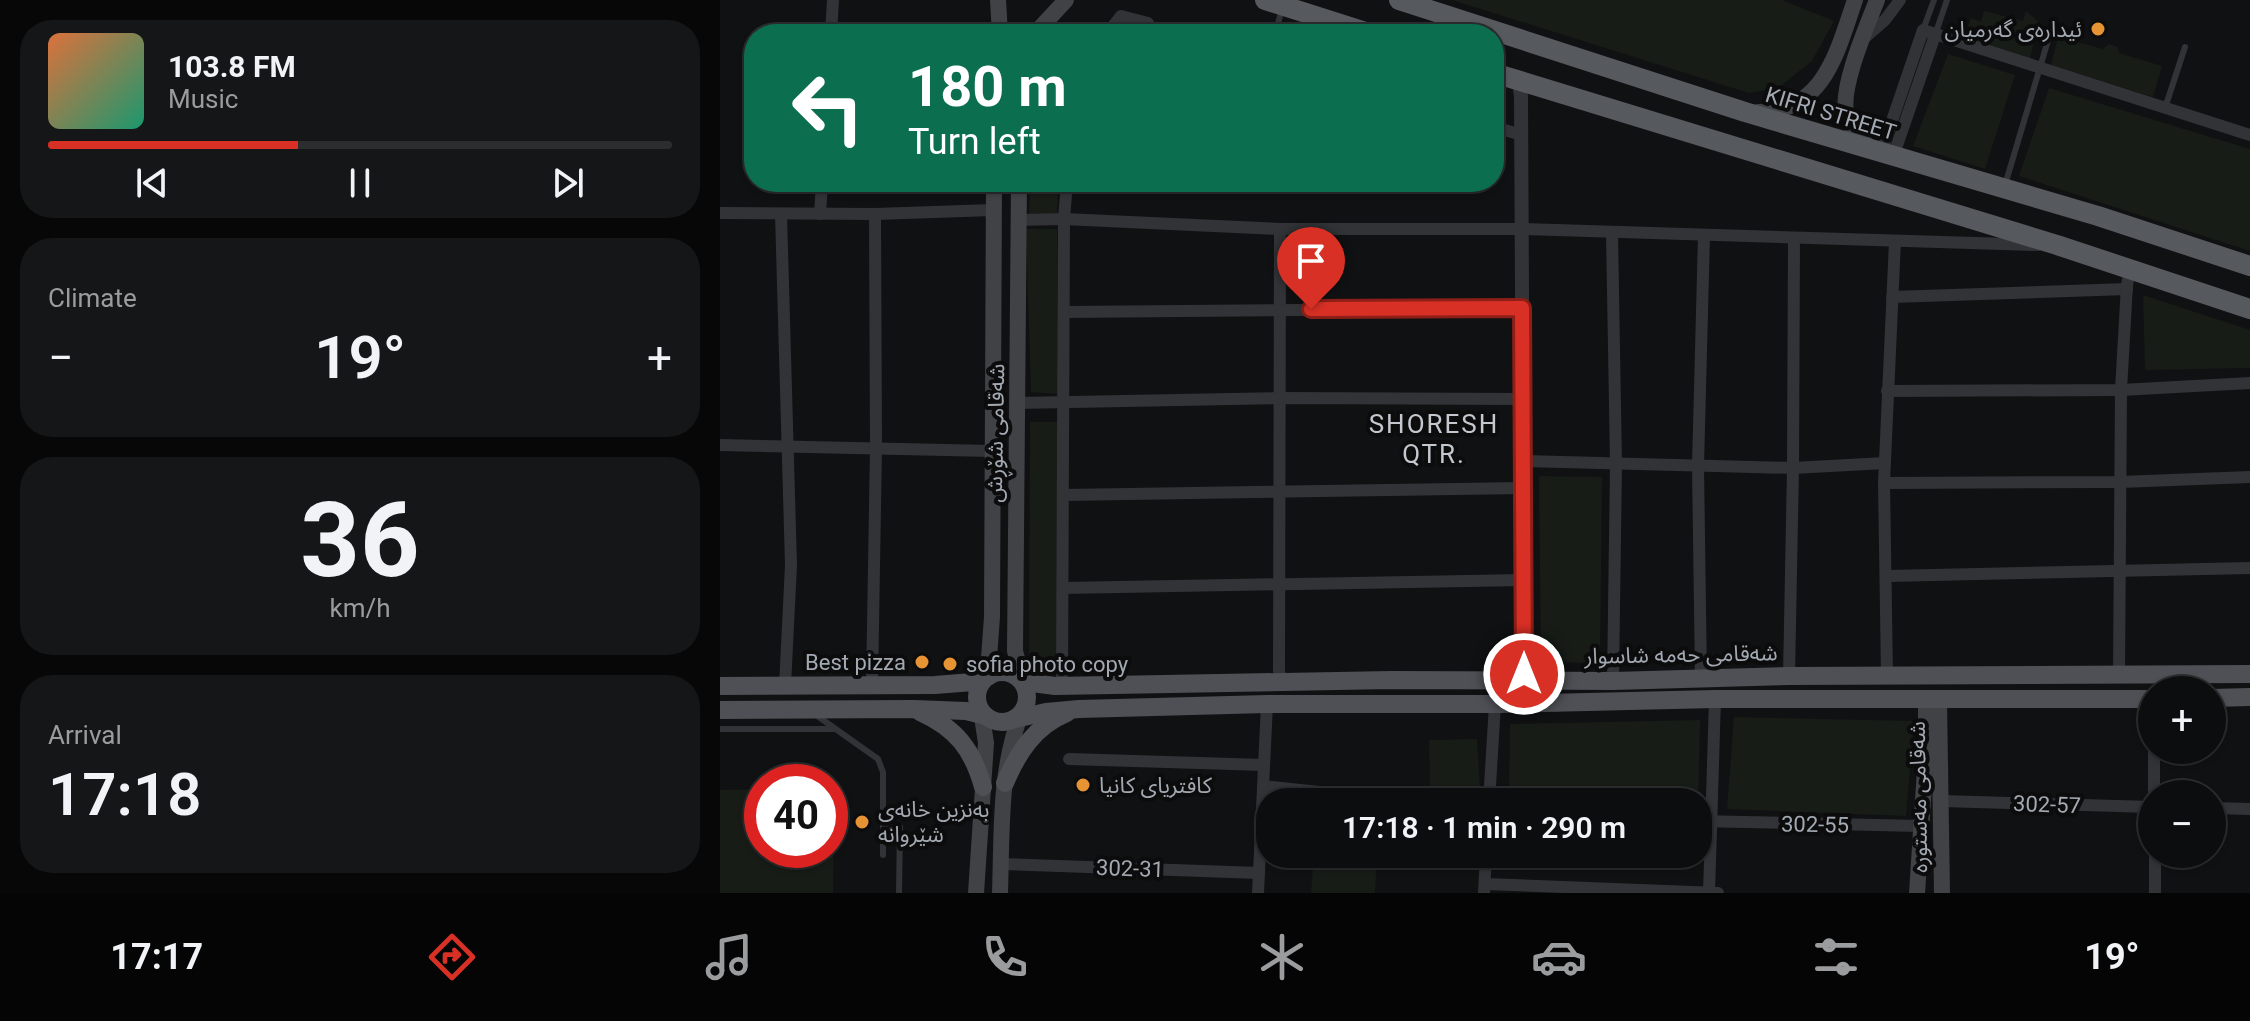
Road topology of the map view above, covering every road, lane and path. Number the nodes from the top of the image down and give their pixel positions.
1 (833, 0) edge
2 (998, 0) edge
3 (1066, 0) edge
4 (1399, 0) edge
5 (1855, 0) edge
6 (1877, 0) edge
7 (1900, 0) edge
8 (1934, 0) edge
9 (1948, 2) edge
10 (1274, 3) edge
11 (1424, 4) edge
12 (1148, 23) dead end
13 (832, 24) edge
14 (999, 24) edge
15 (1044, 24) edge
16 (1115, 24) edge
17 (1275, 24) edge
18 (1340, 24) edge
19 (1483, 24) edge
20 (1504, 31) edge
21 (1929, 32) junction
22 (2049, 37) dead end
23 (1862, 40) junction
24 (2185, 47) dead end
25 (2040, 69) junction
26 (1504, 76) edge
27 (1519, 80) junction
28 (2165, 108) junction
29 (1745, 112) junction
30 (1504, 130) edge
31 (1522, 135) junction
32 (2250, 135) edge
33 (1881, 153) junction
34 (2004, 189) junction
35 (821, 192) edge
36 (994, 192) edge
37 (1019, 192) edge
38 (1066, 192) edge
39 (993, 210) junction
40 (720, 213) edge
41 (781, 214) junction
42 (820, 214) junction
43 (875, 214) junction
44 (1064, 219) junction
45 (1018, 220) junction
46 (1280, 229) junction
47 (1522, 229) junction
48 (1612, 233) junction
49 (1704, 235) junction
50 (1794, 238) junction
51 (1895, 241) junction
52 (2057, 245) junction
53 (2250, 266) edge
54 (2128, 279) junction
55 (1892, 297) junction
56 (1522, 308) junction
57 (1281, 309) junction
58 (2250, 309) edge
59 (1064, 312) junction
60 (2250, 383) edge
61 (2121, 390) junction
62 (1887, 391) junction
63 (1281, 398) junction
64 (1523, 399) junction
65 (1017, 403) junction
66 (1063, 403) junction
67 (720, 445) edge
68 (786, 446) junction
69 (876, 447) junction
70 (992, 451) junction
71 (1523, 461) junction
72 (1885, 463) junction
73 (1616, 464) junction
74 (1698, 466) junction
75 (1793, 468) junction
76 (2250, 477) edge
77 (2120, 482) junction
78 (1884, 483) junction
79 (1523, 488) junction
80 (1281, 492) junction
81 (1064, 495) junction
82 (2250, 568) edge
83 (2120, 572) junction
84 (1887, 576) junction
85 (1524, 580) junction
86 (1280, 585) junction
87 (1063, 588) junction
88 (992, 617) junction
89 (1015, 618) junction
90 (2250, 674) edge
91 (1887, 675) junction
92 (2119, 675) junction
93 (1789, 676) junction
94 (986, 678) junction
95 (1701, 679) junction
96 (1022, 681) junction
97 (1524, 681) junction
98 (1613, 681) junction
99 (1282, 682) junction
100 (872, 685) junction
101 (1219, 685) junction
102 (720, 686) edge
103 (754, 686) junction
104 (785, 686) junction
105 (1062, 686) junction
106 (2250, 697) edge
107 (2226, 698) edge
108 (1715, 699) junction
109 (2138, 699) edge
110 (1933, 701) junction
111 (1267, 704) junction
112 (1495, 704) junction
113 (1217, 706) junction
114 (914, 709) junction
115 (1079, 709) junction
116 (720, 710) edge
117 (757, 710) junction
118 (810, 710) junction
119 (983, 714) junction
120 (1019, 717) junction
121 (720, 729) edge
122 (834, 729) junction
123 (1933, 754) junction
124 (1069, 759) dead end
125 (1264, 765) junction
126 (1263, 786) junction
127 (1282, 788) edge
128 (1490, 788) edge
129 (1707, 788) edge
130 (1004, 793) junction
131 (982, 794) junction
132 (1942, 801) junction
133 (2138, 807) edge
134 (2226, 808) edge
135 (2250, 809) edge
136 (1712, 821) edge
137 (1920, 826) junction
138 (883, 827) junction
139 (883, 855) dead end
140 (1001, 864) junction
141 (1485, 868) edge
142 (1707, 868) edge
143 (2155, 868) edge
144 (1259, 873) junction
145 (1484, 888) edge
146 (899, 893) edge
147 (976, 893) edge
148 (1000, 893) edge
149 (1258, 893) edge
150 (1709, 893) edge
151 (1718, 893) edge
152 (1917, 893) edge
153 (1942, 893) edge
154 (2155, 893) edge

1 - 13 street
2 - 14 main road
3 - 15 main road
4 - 11 highway, KIFRI STREET
5 - 29 main road
6 - 23 main road
7 - 23 street
8 - 21 lane
9 - 21 lane
10 - 17 lane
10 - 18 highway
11 - 19 highway, KIFRI STREET
12 - 16 street
20 - 29 highway, KIFRI STREET
21 - 25 street
21 - 33 street
22 - 25 lane
23 - 33 main road
24 - 28 lane
25 - 28 street
25 - 34 lane
26 - 27 highway
27 - 31 street
27 - 52 highway
28 - 32 street
29 - 33 highway, KIFRI STREET
30 - 31 street
31 - 47 street
33 - 34 highway, KIFRI STREET
34 - 53 highway, KIFRI STREET
35 - 42 street
36 - 39 main road, شەقامی شۆڕش
37 - 45 main road, شەقامی شۆڕش
38 - 44 street
39 - 43 street
39 - 70 main road, شەقامی شۆڕش
40 - 41 street
41 - 42 street
41 - 68 street
42 - 43 street
43 - 69 street
44 - 45 street
44 - 46 street
44 - 59 street
45 - 65 main road, شەقامی شۆڕش
46 - 47 street
46 - 57 street
47 - 48 street
47 - 56 street
48 - 49 street
48 - 73 street
49 - 50 street
49 - 74 street
50 - 51 street
50 - 75 street
51 - 52 street
51 - 55 street
52 - 54 highway
54 - 55 street
54 - 58 highway
54 - 61 street
55 - 62 street
56 - 57 street
56 - 64 street
57 - 59 street
57 - 63 street
59 - 66 street
60 - 61 street
61 - 62 street
61 - 77 street
62 - 72 street
63 - 64 street
63 - 66 street
63 - 80 street
64 - 71 street
65 - 66 street
65 - 89 main road, شەقامی شۆڕش
66 - 81 street
67 - 68 street
68 - 69 street
68 - 104 street
69 - 70 street
69 - 100 street
70 - 88 main road, شەقامی شۆڕش
71 - 73 street
71 - 79 street
72 - 75 street
72 - 78 street
73 - 74 street
73 - 98 street
74 - 75 street
74 - 95 street
75 - 93 street
76 - 77 street
77 - 78 street
77 - 83 street
78 - 84 street
79 - 80 street
79 - 85 street
80 - 81 street
80 - 86 street
81 - 87 street
82 - 83 street
83 - 84 street
83 - 92 street
84 - 91 street
85 - 86 street
85 - 97 street
86 - 87 street
86 - 99 street
87 - 105 street
88 - 89 main road
88 - 94 main road, شەقامی شۆڕش
89 - 96 main road, شەقامی شۆڕش
90 - 92 main road, شەقامی حەمە شاسوار
91 - 92 main road, شەقامی حەمە شاسوار
91 - 93 main road, شەقامی حەمە شاسوار
93 - 95 main road, شەقامی حەمە شاسوار
94 - 96 main road
94 - 100 main road
94 - 119 main road
95 - 98 main road, شەقامی حەمە شاسوار
96 - 105 main road, شەقامی حەمە شاسوار
96 - 120 main road
97 - 98 main road, شەقامی حەمە شاسوار
97 - 99 main road, شەقامی حەمە شاسوار
99 - 101 main road, شەقامی حەمە شاسوار
100 - 104 main road
101 - 105 main road, شەقامی حەمە شاسوار
101 - 113 main road
102 - 103 main road
103 - 104 main road
103 - 117 main road
106 - 107 main road
108 - 110 main road, شەقامی حەمە شاسوار
108 - 112 main road, شەقامی حەمە شاسوار
108 - 129 street
109 - 110 main road, شەقامی حەمە شاسوار
110 - 123 main road, شەقامی مەستورە
111 - 112 main road, شەقامی حەمە شاسوار
111 - 113 main road, شەقامی حەمە شاسوار
111 - 125 street
112 - 128 street
113 - 115 main road, شەقامی حەمە شاسوار
114 - 118 main road
114 - 119 main road
114 - 131 main road
115 - 120 main road, شەقامی حەمە شاسوار
115 - 130 main road
116 - 117 main road
117 - 118 main road
118 - 122 lane
119 - 120 main road
119 - 131 main road
120 - 130 main road
121 - 122 lane
122 - 138 lane
123 - 132 main road, شەقامی مەستورە
123 - 137 main road, شەقامی مەستورە
124 - 125 street
125 - 126 street
126 - 127 street
126 - 144 street
130 - 131 main road
130 - 140 main road
131 - 147 main road
132 - 133 street, 302-57
132 - 153 main road, شەقامی مەستورە
134 - 135 street
136 - 137 street, 302-55
137 - 152 main road, شەقامی مەستورە
138 - 139 lane
138 - 146 lane
140 - 144 street, 302-31
140 - 148 main road
141 - 145 street
142 - 150 street
143 - 154 street
144 - 149 street
145 - 150 street
150 - 151 street

